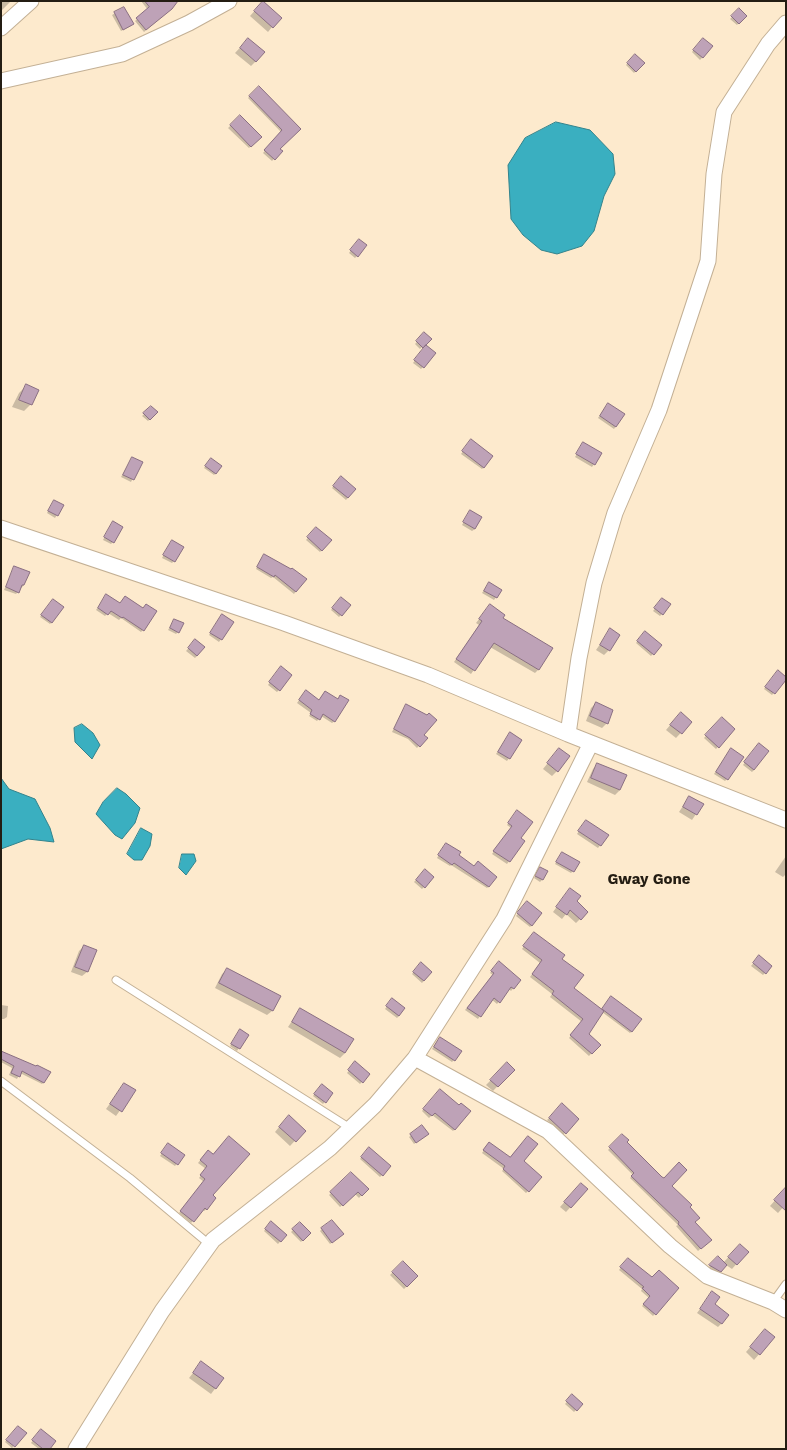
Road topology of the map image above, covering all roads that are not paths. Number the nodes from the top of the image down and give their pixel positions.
1 (31, 1) edge
2 (229, 1) edge
3 (786, 23) edge
4 (1, 28) edge
5 (1, 81) edge
6 (1, 528) edge
7 (568, 734) junction
8 (590, 743) junction
9 (786, 820) edge
10 (116, 980) dead end
11 (415, 1058) junction
12 (1, 1081) edge
13 (350, 1128) junction
14 (209, 1244) junction
15 (786, 1284) edge
16 (780, 1306) edge
17 (76, 1449) edge

1 - 4 street
2 - 5 street
3 - 7 street
6 - 7 street
7 - 8 street
8 - 9 street
8 - 11 street
10 - 13 lane
11 - 13 street
11 - 16 street
12 - 14 lane
13 - 14 street
14 - 17 street
15 - 16 lane

